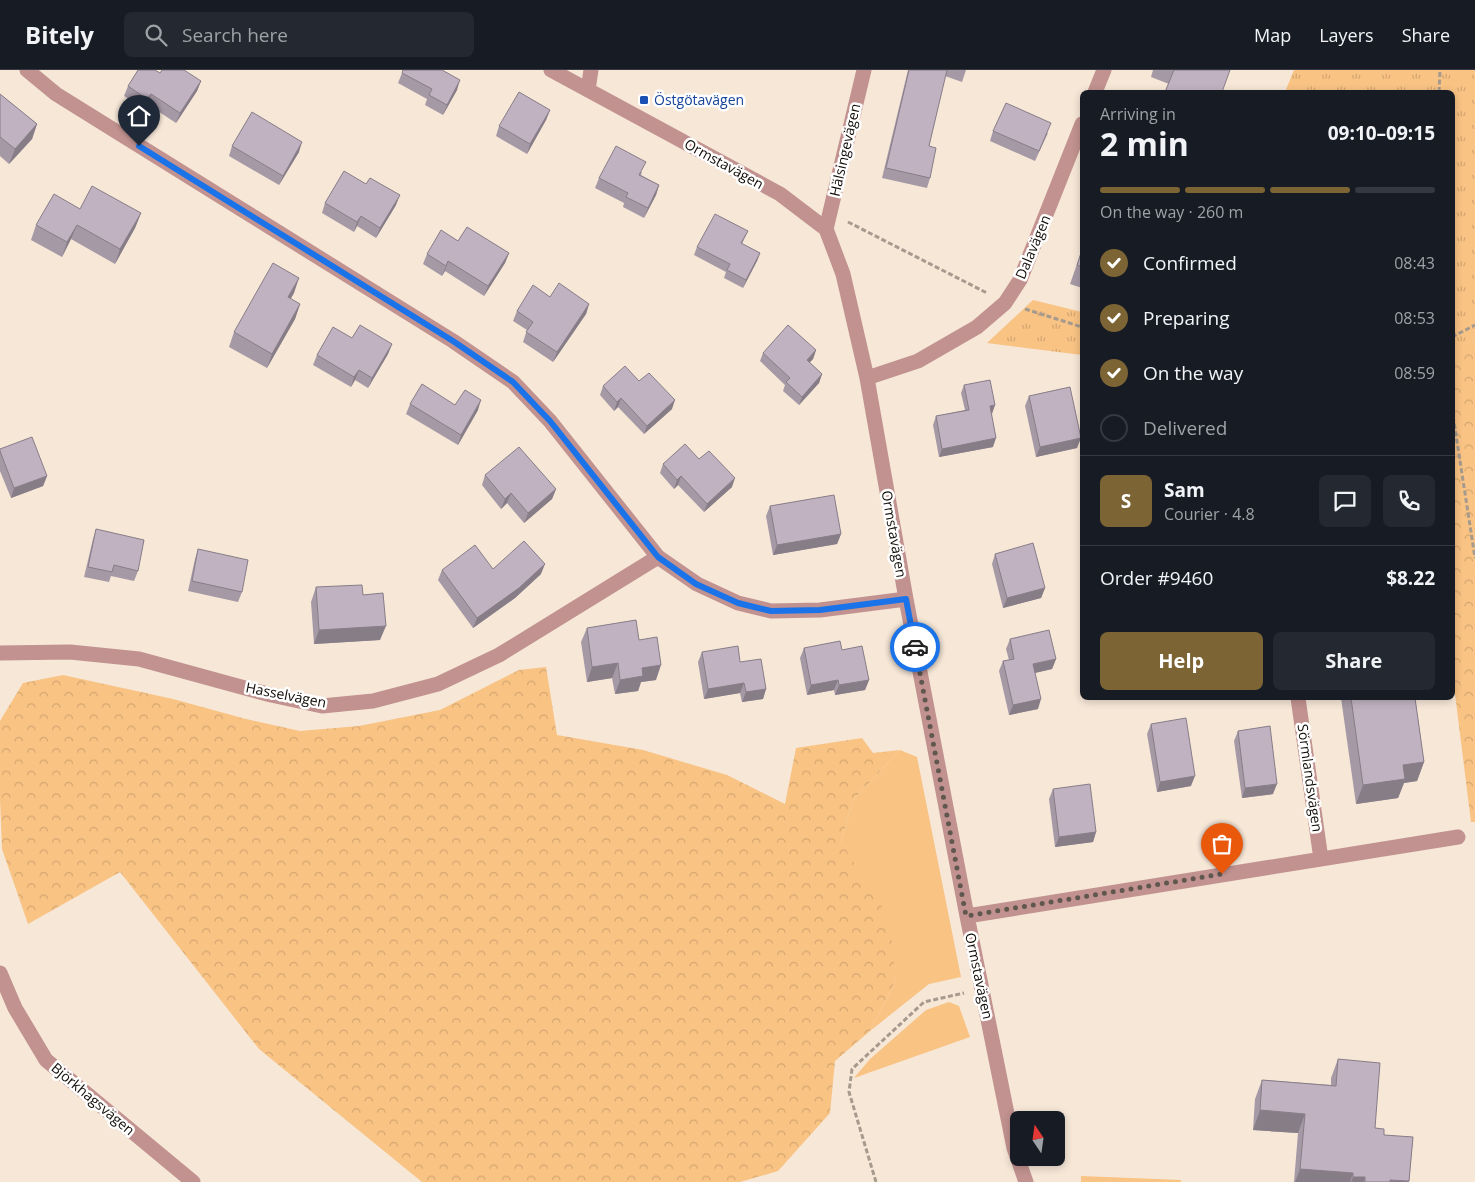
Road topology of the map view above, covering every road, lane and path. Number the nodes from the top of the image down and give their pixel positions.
1 (27, 70) edge
2 (551, 70) edge
3 (591, 70) edge
4 (864, 70) edge
5 (1104, 70) edge
6 (1440, 70) edge
7 (588, 90) junction
8 (1096, 90) edge
9 (1439, 90) edge
10 (1080, 129) edge
11 (830, 213) junction
12 (826, 229) junction
13 (1005, 302) junction
14 (1475, 324) edge
15 (1080, 326) edge
16 (1455, 335) edge
17 (867, 378) junction
18 (1455, 428) edge
19 (658, 557) junction
20 (1475, 558) edge
21 (906, 599) junction
22 (0, 653) edge
23 (1298, 700) edge
24 (1458, 837) dead end
25 (1321, 858) junction
26 (966, 916) junction
27 (0, 973) edge
28 (981, 988) junction
29 (193, 1182) edge
30 (876, 1182) edge
31 (1026, 1182) edge

1 - 19 street
2 - 7 street, Ormstavägen
3 - 7 street
4 - 11 street, Hälsingevägen
5 - 8 street
6 - 9 path
7 - 12 street, Ormstavägen
10 - 13 street, Dalavägen
11 - 12 street, Hälsingevägen
11 - 13 path
12 - 17 street, Ormstavägen
13 - 15 path
13 - 17 street, Dalavägen
14 - 16 path
17 - 21 street, Ormstavägen
18 - 20 path
19 - 21 street
19 - 22 street, Hasselvägen
21 - 26 street, Ormstavägen
23 - 25 street, Sörmlandsvägen
24 - 25 street
25 - 26 street
26 - 28 street, Ormstavägen
27 - 29 street, Björkhagsvägen
28 - 30 path
28 - 31 street, Ormstavägen

